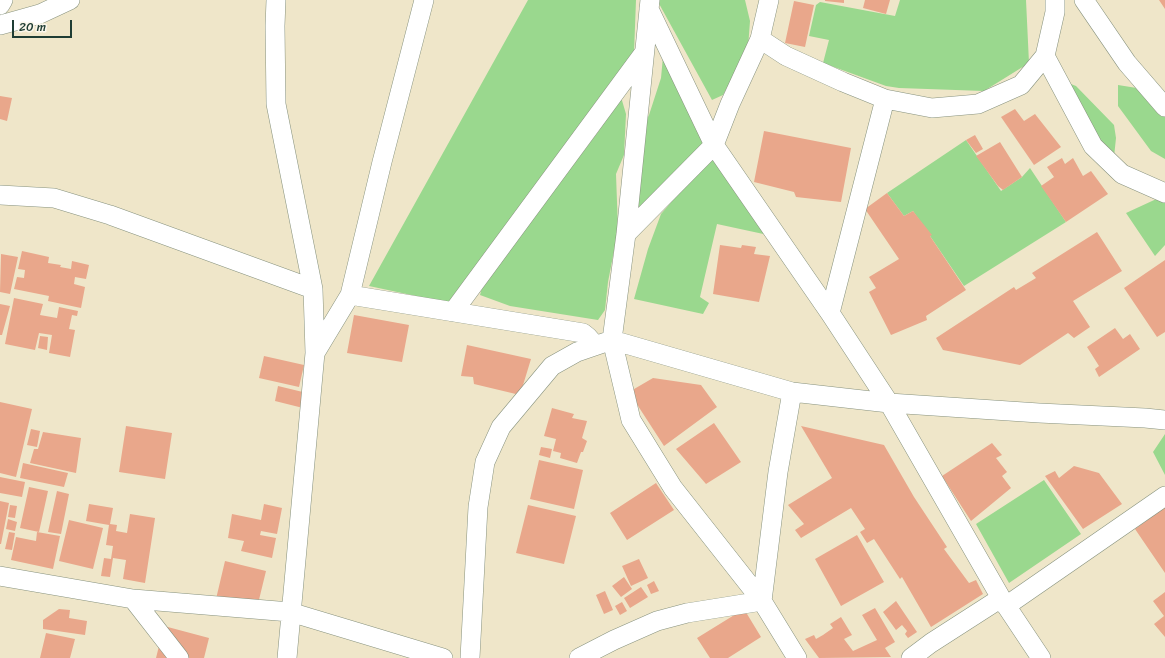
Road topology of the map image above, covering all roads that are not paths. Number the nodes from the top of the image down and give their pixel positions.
1 (3, 0) edge
2 (70, 0) edge
3 (276, 0) edge
4 (424, 0) edge
5 (769, 0) edge
6 (1055, 0) edge
7 (1084, 0) edge
8 (649, 4) edge
9 (0, 5) edge
10 (0, 25) edge
11 (760, 39) junction
12 (644, 52) junction
13 (1045, 56) junction
14 (885, 99) junction
15 (1165, 107) edge
16 (714, 145) junction
17 (1165, 193) edge
18 (0, 195) edge
19 (626, 234) junction
20 (313, 289) junction
21 (350, 295) junction
22 (453, 312) junction
23 (830, 313) junction
24 (603, 343) junction
25 (315, 353) junction
26 (792, 392) junction
27 (889, 403) junction
28 (1165, 420) edge
29 (1165, 496) edge
30 (0, 576) edge
31 (133, 599) junction
32 (762, 601) junction
33 (1004, 602) junction
34 (290, 612) junction
35 (179, 658) edge
36 (287, 658) edge
37 (444, 658) edge
38 (470, 658) edge
39 (579, 658) edge
40 (797, 658) edge
41 (911, 658) edge
42 (1041, 658) edge

1 - 9 street
2 - 10 street
3 - 20 street
4 - 21 street
5 - 11 street
6 - 13 street
7 - 15 street
8 - 12 street
8 - 16 street
11 - 14 street
11 - 16 street
12 - 19 street
12 - 22 street
13 - 14 street
13 - 17 street
14 - 23 street
16 - 19 street
16 - 23 street
18 - 20 street
19 - 24 street
20 - 25 street
21 - 22 street
21 - 25 street
22 - 24 street
23 - 27 street
24 - 26 street
24 - 32 street
24 - 38 street
25 - 34 street
26 - 27 street
26 - 32 street
27 - 28 street
27 - 33 street
29 - 33 street
30 - 31 street
31 - 34 street
31 - 35 street
32 - 39 street
32 - 40 street
33 - 41 street
33 - 42 street
34 - 36 street
34 - 37 street

